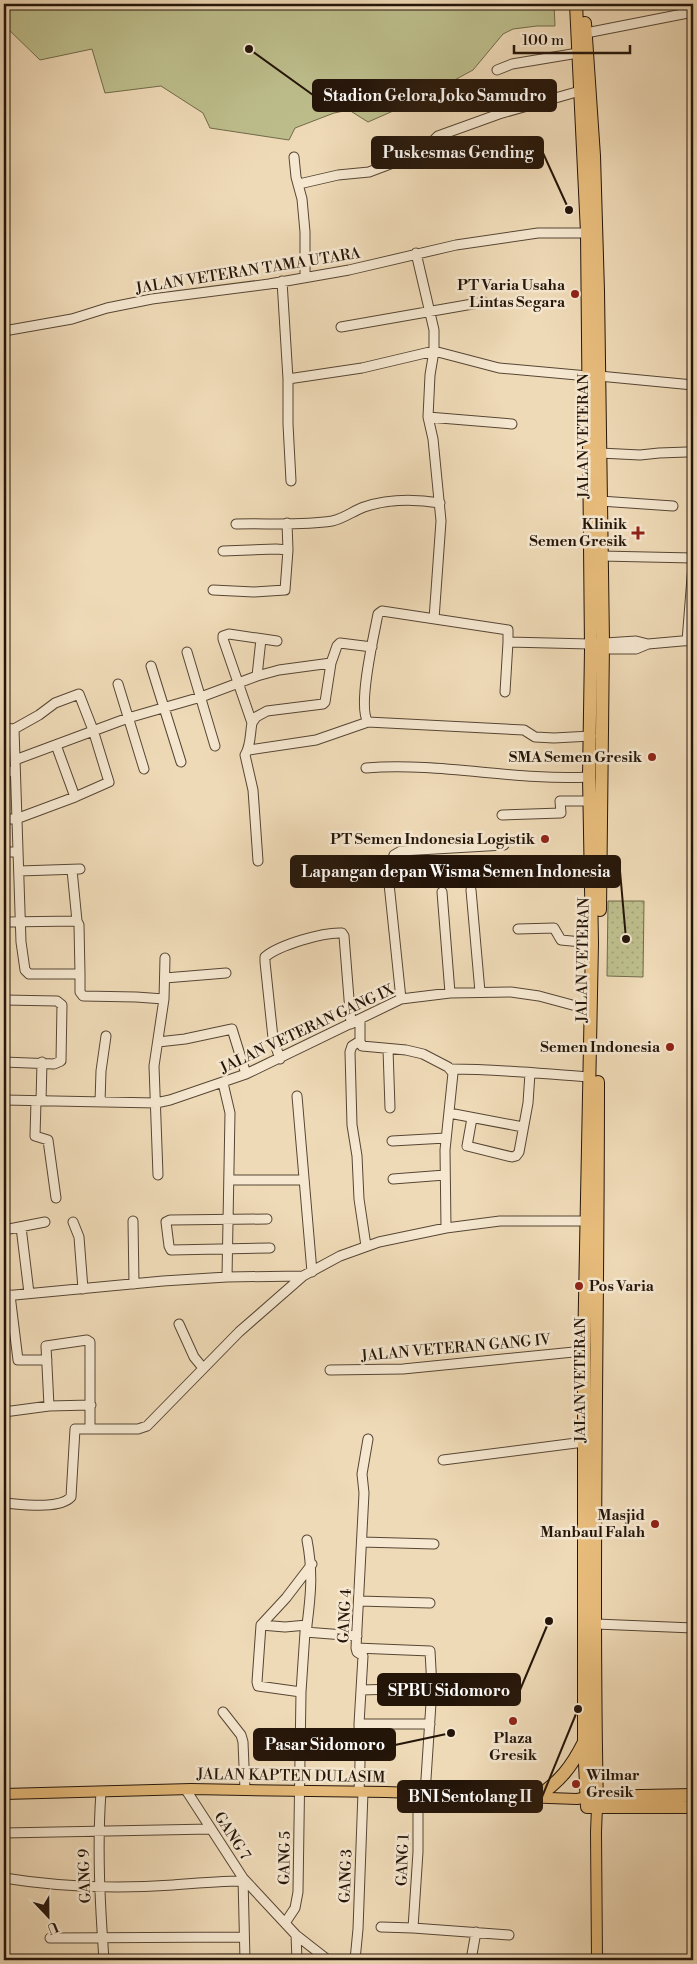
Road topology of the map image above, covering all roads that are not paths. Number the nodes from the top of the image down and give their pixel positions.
1 (576, 4) edge
2 (584, 4) edge
3 (693, 12) edge
4 (586, 33) junction
5 (578, 54) junction
6 (497, 70) dead end
7 (580, 91) junction
8 (294, 157) dead end
9 (299, 184) junction
10 (587, 233) junction
11 (416, 253) junction
12 (305, 277) junction
13 (282, 281) junction
14 (484, 302) dead end
15 (430, 311) junction
16 (341, 326) dead end
17 (4, 331) edge
18 (434, 351) junction
19 (593, 376) junction
20 (288, 379) junction
21 (693, 385) edge
22 (428, 417) junction
23 (512, 424) dead end
24 (687, 452) dead end
25 (600, 453) junction
26 (291, 481) dead end
27 (600, 501) junction
28 (440, 503) junction
29 (673, 506) dead end
30 (287, 523) junction
31 (236, 524) dead end
32 (288, 550) junction
33 (223, 551) dead end
34 (601, 556) junction
35 (693, 558) edge
36 (693, 565) edge
37 (213, 590) dead end
38 (434, 619) junction
39 (261, 639) junction
40 (277, 641) dead end
41 (690, 641) edge
42 (508, 642) junction
43 (372, 646) junction
44 (597, 646) junction
45 (188, 652) dead end
46 (331, 663) junction
47 (151, 666) dead end
48 (257, 676) junction
49 (239, 682) junction
50 (118, 684) dead end
51 (505, 692) dead end
52 (201, 696) junction
53 (165, 708) junction
54 (128, 718) junction
55 (368, 722) junction
56 (252, 723) junction
57 (4, 728) edge
58 (14, 729) junction
59 (93, 730) junction
60 (591, 736) junction
61 (56, 745) junction
62 (215, 746) dead end
63 (249, 750) junction
64 (15, 760) junction
65 (181, 762) dead end
66 (366, 768) dead end
67 (144, 769) dead end
68 (4, 771) edge
69 (15, 772) junction
70 (590, 777) junction
71 (75, 797) junction
72 (590, 801) junction
73 (502, 815) dead end
74 (4, 819) edge
75 (16, 819) junction
76 (504, 845) dead end
77 (4, 852) edge
78 (18, 852) junction
79 (258, 861) dead end
80 (19, 872) junction
81 (471, 890) dead end
82 (442, 892) dead end
83 (77, 921) junction
84 (4, 922) edge
85 (20, 922) junction
86 (518, 929) dead end
87 (592, 943) junction
88 (165, 958) dead end
89 (226, 973) dead end
90 (80, 974) junction
91 (165, 978) junction
92 (480, 992) junction
93 (450, 993) junction
94 (164, 999) junction
95 (401, 999) junction
96 (4, 1000) edge
97 (591, 1010) junction
98 (356, 1022) junction
99 (106, 1036) dead end
100 (360, 1041) junction
101 (158, 1042) junction
102 (388, 1049) junction
103 (280, 1059) junction
104 (4, 1062) edge
105 (42, 1062) junction
106 (452, 1069) junction
107 (530, 1073) junction
108 (246, 1074) junction
109 (590, 1076) junction
110 (223, 1083) junction
111 (297, 1096) dead end
112 (4, 1100) edge
113 (39, 1101) junction
114 (100, 1102) junction
115 (156, 1102) junction
116 (390, 1108) dead end
117 (449, 1113) junction
118 (472, 1118) junction
119 (523, 1127) junction
120 (446, 1138) junction
121 (392, 1141) dead end
122 (158, 1175) dead end
123 (445, 1175) junction
124 (393, 1179) dead end
125 (229, 1180) junction
126 (304, 1180) junction
127 (56, 1198) dead end
128 (267, 1219) dead end
129 (228, 1220) junction
130 (587, 1220) junction
131 (133, 1221) dead end
132 (45, 1222) dead end
133 (73, 1222) dead end
134 (21, 1227) junction
135 (446, 1228) junction
136 (4, 1230) edge
137 (592, 1242) junction
138 (366, 1246) junction
139 (270, 1248) dead end
140 (227, 1249) junction
141 (312, 1272) junction
142 (303, 1276) junction
143 (227, 1277) junction
144 (134, 1284) junction
145 (591, 1285) junction
146 (83, 1289) junction
147 (29, 1293) junction
148 (7, 1296) edge
149 (179, 1324) dead end
150 (584, 1351) junction
151 (46, 1360) junction
152 (203, 1368) junction
153 (330, 1370) dead end
154 (90, 1405) junction
155 (49, 1406) junction
156 (4, 1412) edge
157 (90, 1429) junction
158 (368, 1438) dead end
159 (584, 1442) junction
160 (443, 1460) dead end
161 (4, 1503) edge
162 (307, 1540) dead end
163 (362, 1542) junction
164 (434, 1544) dead end
165 (312, 1564) junction
166 (359, 1601) junction
167 (430, 1603) dead end
168 (596, 1624) junction
169 (261, 1625) junction
170 (306, 1628) junction
171 (693, 1628) edge
172 (357, 1636) junction
173 (356, 1648) junction
174 (432, 1688) junction
175 (361, 1690) junction
176 (301, 1692) junction
177 (223, 1712) dead end
178 (359, 1724) junction
179 (430, 1724) junction
180 (584, 1741) junction
181 (186, 1790) junction
182 (246, 1790) junction
183 (300, 1791) junction
184 (102, 1792) junction
185 (361, 1792) junction
186 (4, 1794) edge
187 (422, 1794) junction
188 (693, 1795) edge
189 (536, 1798) junction
190 (589, 1802) junction
191 (693, 1807) edge
192 (211, 1829) junction
193 (98, 1832) junction
194 (4, 1833) edge
195 (4, 1878) edge
196 (243, 1879) junction
197 (98, 1886) junction
198 (285, 1923) junction
199 (382, 1927) dead end
200 (413, 1928) junction
201 (476, 1932) junction
202 (296, 1935) junction
203 (509, 1935) dead end
204 (244, 1937) junction
205 (50, 1938) dead end
206 (102, 1939) junction
207 (245, 1959) edge
208 (104, 1960) edge
209 (147, 1960) edge
210 (166, 1960) edge
211 (297, 1960) edge
212 (328, 1960) edge
213 (355, 1960) edge
214 (471, 1960) edge
215 (597, 1960) edge
216 (628, 1960) edge

1 - 5 highway, JALAN VETERAN
2 - 4 highway, JALAN VETERAN
3 - 4 street
4 - 19 highway, JALAN VETERAN
5 - 6 street
5 - 7 highway, JALAN VETERAN
7 - 9 street
7 - 10 highway, JALAN VETERAN
8 - 9 street
9 - 12 street
10 - 11 street, JALAN VETERAN TAMA UTARA
10 - 19 highway, JALAN VETERAN
11 - 12 street, JALAN VETERAN TAMA UTARA
11 - 15 street
12 - 13 street, JALAN VETERAN TAMA UTARA
13 - 17 street, JALAN VETERAN TAMA UTARA
13 - 20 street
14 - 15 street
15 - 16 street
15 - 18 street
18 - 19 street
18 - 20 street
18 - 22 street
19 - 21 street
19 - 25 highway, JALAN VETERAN
19 - 44 highway, JALAN VETERAN
20 - 26 street
22 - 23 street
22 - 28 street
24 - 25 street
25 - 27 highway, JALAN VETERAN
27 - 29 street
27 - 34 highway, JALAN VETERAN
28 - 30 street
28 - 38 street
30 - 31 street
30 - 32 street
32 - 33 street
32 - 37 street
34 - 35 street
34 - 44 highway, JALAN VETERAN
36 - 41 street
38 - 42 street
38 - 43 street
39 - 40 street
39 - 48 street
39 - 49 street
41 - 44 street
42 - 44 street
42 - 51 street
43 - 46 street
43 - 55 street
44 - 60 highway, JALAN VETERAN
44 - 137 highway, JALAN VETERAN
45 - 52 street
46 - 48 street
46 - 56 street
47 - 53 street
48 - 49 street
49 - 52 street
49 - 56 street
50 - 54 street
52 - 53 street
52 - 62 street
53 - 54 street
53 - 65 street
54 - 59 street
54 - 67 street
55 - 60 street
55 - 63 street
56 - 63 street
57 - 58 street
58 - 59 street
58 - 64 street
59 - 61 street
59 - 71 street
60 - 70 highway, JALAN VETERAN
61 - 64 street
61 - 71 street
63 - 79 street
64 - 69 street
66 - 70 street
68 - 69 street
69 - 75 street
70 - 72 highway, JALAN VETERAN
71 - 75 street
72 - 73 street
72 - 87 highway, JALAN VETERAN
74 - 75 street
75 - 78 street
76 - 95 street
77 - 78 street
78 - 80 street
80 - 83 street
80 - 85 street
81 - 92 street
82 - 93 street
83 - 85 street
83 - 90 street
84 - 85 street
85 - 90 street
86 - 87 street
87 - 97 highway, JALAN VETERAN
88 - 91 street
89 - 91 street
90 - 94 street
91 - 94 street
92 - 93 street, JALAN VETERAN GANG IX
92 - 97 street, JALAN VETERAN GANG IX
93 - 95 street, JALAN VETERAN GANG IX
94 - 101 street
95 - 98 street, JALAN VETERAN GANG IX
96 - 105 street
97 - 109 highway, JALAN VETERAN
98 - 100 street
98 - 103 street, JALAN VETERAN GANG IX
98 - 103 street
99 - 114 street
100 - 102 street
100 - 138 street
101 - 108 street
101 - 115 street
102 - 106 street
102 - 116 street
103 - 108 street, JALAN VETERAN GANG IX
104 - 105 street
105 - 113 street
106 - 107 street
106 - 117 street
107 - 109 street
107 - 119 street
108 - 110 street, JALAN VETERAN GANG IX
109 - 130 highway, JALAN VETERAN
110 - 115 street, JALAN VETERAN GANG IX
110 - 125 street
111 - 126 street
112 - 113 street, JALAN VETERAN GANG IX
113 - 114 street, JALAN VETERAN GANG IX
113 - 127 street
114 - 115 street, JALAN VETERAN GANG IX
115 - 122 street
117 - 118 street
117 - 120 street
118 - 119 street
118 - 119 street
120 - 121 street
120 - 123 street
123 - 124 street
123 - 135 street
125 - 126 street
125 - 129 street
126 - 141 street
128 - 129 street
129 - 140 street
129 - 140 street
130 - 135 street
130 - 137 highway, JALAN VETERAN
131 - 144 street
132 - 134 street
133 - 146 street
134 - 136 street
134 - 147 street
135 - 138 street
137 - 145 highway, JALAN VETERAN
138 - 141 street
139 - 140 street
140 - 143 street
141 - 142 street
142 - 143 street
142 - 152 street
143 - 144 street
144 - 146 street
145 - 150 highway, JALAN VETERAN
145 - 168 highway, JALAN VETERAN
146 - 147 street
147 - 148 street
148 - 151 street
149 - 152 street
150 - 153 street, JALAN VETERAN GANG IV
150 - 159 highway, JALAN VETERAN
151 - 154 street
151 - 155 street
152 - 157 street
154 - 155 street
154 - 157 street
155 - 156 street
157 - 161 street
158 - 163 street, GANG 4
159 - 160 street
159 - 180 highway, JALAN VETERAN
162 - 165 street, GANG 5
163 - 164 street
163 - 166 street, GANG 4
165 - 169 street
165 - 170 street, GANG 5
166 - 167 street
166 - 172 street, GANG 4
168 - 171 street
168 - 190 highway, JALAN VETERAN
169 - 170 street
169 - 176 street
170 - 172 street
170 - 176 street, GANG 5
172 - 173 street, GANG 4
173 - 174 street, GANG 1
173 - 175 street, GANG 4
174 - 175 street
174 - 179 street, GANG 1
175 - 178 street, GANG 4
176 - 183 street, GANG 5
177 - 182 street
178 - 179 street
178 - 185 street, GANG 4
179 - 187 street, GANG 1
180 - 189 highway
180 - 190 highway, JALAN VETERAN
181 - 182 main road, JALAN KAPTEN DULASIM
181 - 184 main road, JALAN KAPTEN DULASIM
181 - 192 street, GANG 7
182 - 183 main road, JALAN KAPTEN DULASIM
183 - 185 main road, JALAN KAPTEN DULASIM
183 - 198 street, GANG 5
184 - 186 main road, JALAN KAPTEN DULASIM
184 - 193 street, GANG 9
185 - 187 main road, JALAN KAPTEN DULASIM
185 - 213 street, GANG 3
187 - 189 main road, JALAN KAPTEN DULASIM
187 - 200 street, GANG 1
188 - 190 highway
189 - 190 main road, JALAN KAPTEN DULASIM
190 - 191 highway
190 - 215 main road
192 - 193 street
192 - 196 street, GANG 7
193 - 194 street
193 - 197 street, GANG 9
195 - 197 street
196 - 197 street
196 - 198 street
196 - 204 street, GANG 7
197 - 206 street, GANG 9
198 - 202 street
199 - 200 street
200 - 201 street
201 - 203 street
201 - 214 street
202 - 211 street
202 - 212 street
204 - 206 street
204 - 207 street, GANG 7
205 - 206 street
206 - 208 street, GANG 9
207 - 210 street
209 - 210 street
215 - 216 street

